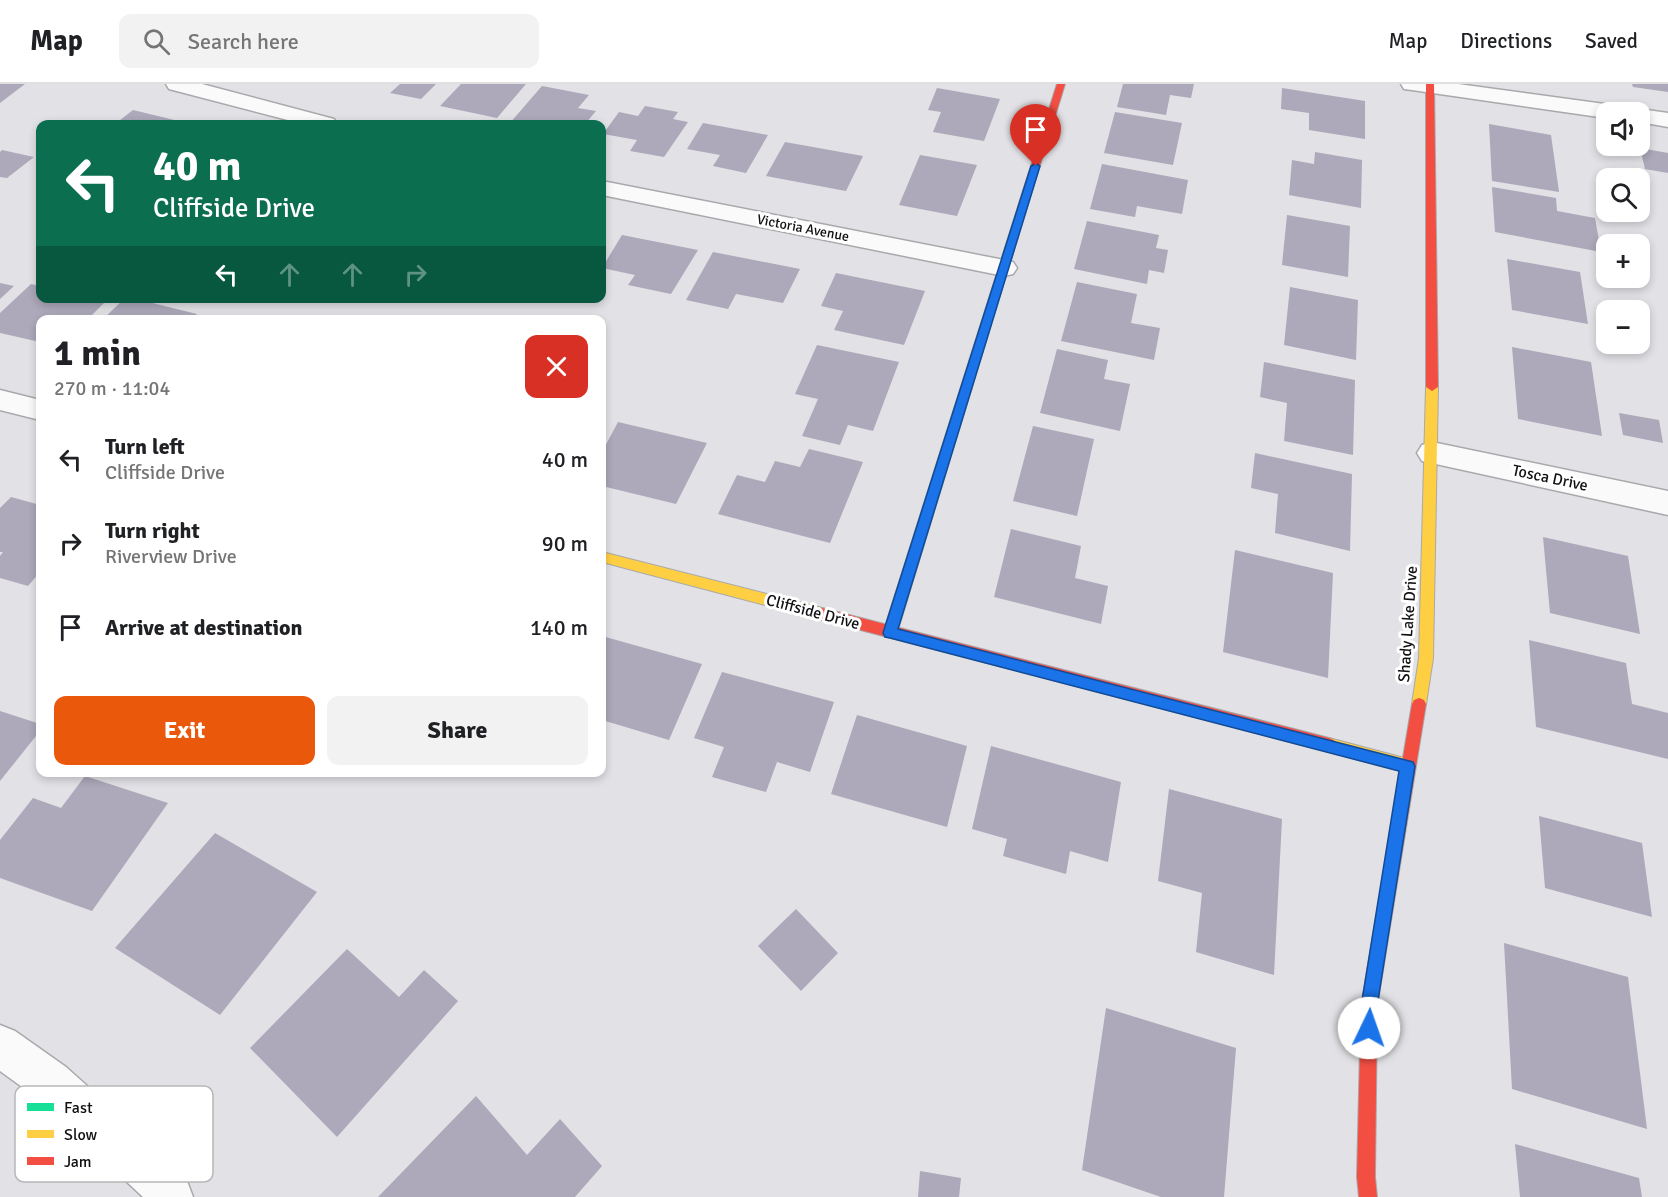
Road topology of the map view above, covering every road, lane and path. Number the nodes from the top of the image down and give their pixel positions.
1 (177, 84) edge
2 (1061, 84) edge
3 (1424, 85) edge
4 (1596, 110) edge
5 (1650, 117) edge
6 (311, 120) edge
7 (1668, 120) edge
8 (606, 189) edge
9 (1004, 268) junction
10 (0, 400) edge
11 (36, 409) edge
12 (1432, 453) junction
13 (1668, 503) edge
14 (606, 558) edge
15 (890, 633) junction
16 (1408, 766) junction
17 (0, 1046) edge
18 (55, 1086) edge
19 (159, 1182) edge
20 (171, 1197) edge
21 (1368, 1197) edge

1 - 6 street
2 - 9 street
3 - 4 street
3 - 12 street, Shady Lake Drive
5 - 7 street
8 - 9 street, Victoria Avenue
9 - 15 street
10 - 11 street
12 - 13 street, Tosca Drive
12 - 16 street, Shady Lake Drive
14 - 15 street, Cliffside Drive
15 - 16 street, Cliffside Drive
16 - 21 street, Shady Lake Drive
17 - 18 street
19 - 20 street

